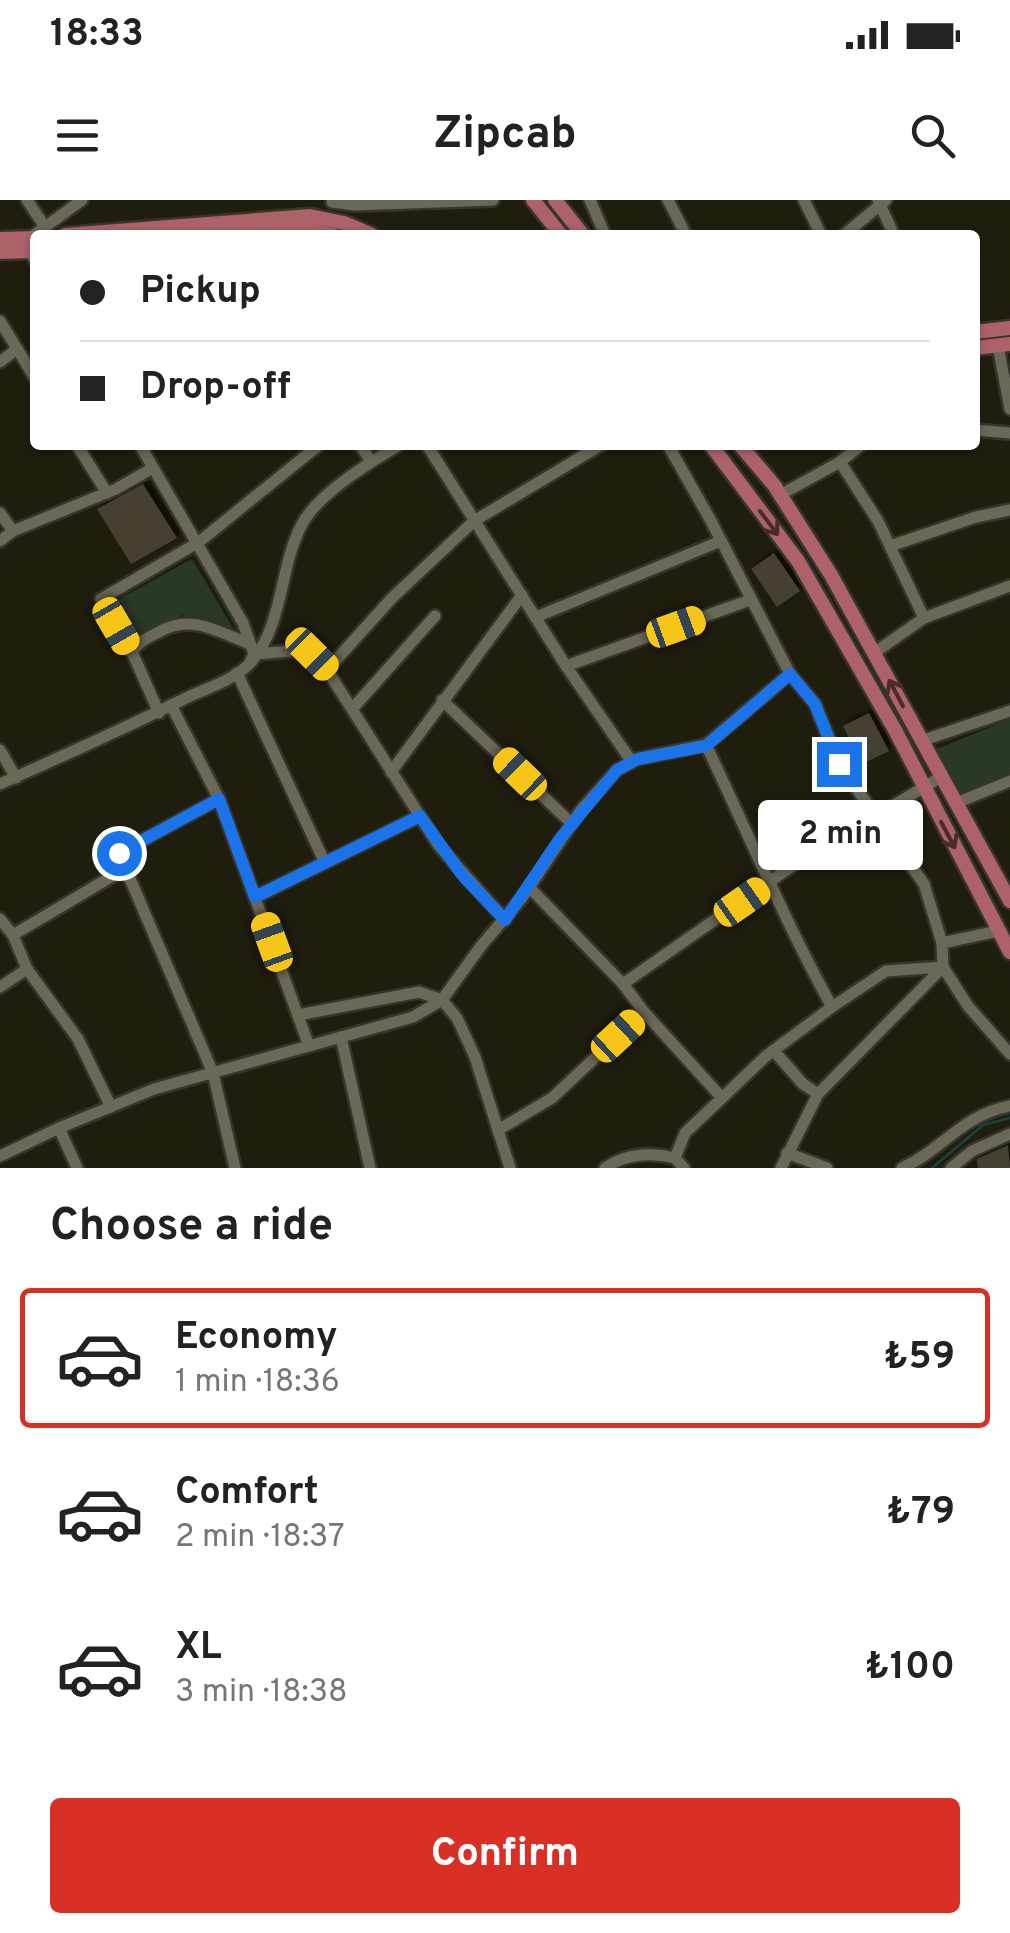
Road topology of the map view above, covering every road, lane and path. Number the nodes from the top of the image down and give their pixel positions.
1 (26, 200) edge
2 (82, 200) edge
3 (493, 200) edge
4 (532, 200) edge
5 (555, 200) edge
6 (590, 200) edge
7 (668, 200) edge
8 (804, 200) edge
9 (332, 201) edge
10 (881, 201) edge
11 (355, 202) edge
12 (329, 219) junction
13 (32, 230) edge
14 (50, 230) edge
15 (124, 230) edge
16 (286, 230) edge
17 (312, 230) edge
18 (359, 230) edge
19 (557, 230) edge
20 (579, 230) edge
21 (603, 230) edge
22 (683, 230) edge
23 (819, 230) edge
24 (849, 230) edge
25 (892, 230) edge
26 (0, 239) edge
27 (30, 243) edge
28 (30, 245) edge
29 (0, 252) edge
30 (0, 321) edge
31 (1010, 328) edge
32 (980, 331) edge
33 (1004, 345) edge
34 (17, 349) junction
35 (0, 362) edge
36 (30, 370) edge
37 (1010, 409) edge
38 (980, 430) edge
39 (1010, 433) edge
40 (80, 450) edge
41 (143, 450) edge
42 (314, 450) edge
43 (364, 450) edge
44 (391, 450) edge
45 (431, 450) edge
46 (593, 450) edge
47 (671, 450) edge
48 (715, 450) edge
49 (744, 450) edge
50 (855, 450) edge
51 (372, 461) junction
52 (840, 462) junction
53 (153, 468) junction
54 (107, 493) junction
55 (780, 495) junction
56 (1010, 510) edge
57 (0, 513) edge
58 (474, 521) junction
59 (13, 531) junction
60 (721, 540) junction
61 (0, 541) edge
62 (199, 542) junction
63 (890, 546) junction
64 (1010, 586) edge
65 (522, 594) junction
66 (750, 600) junction
67 (435, 616) dead end
68 (536, 618) junction
69 (924, 618) junction
70 (132, 652) junction
71 (874, 653) junction
72 (252, 654) junction
73 (566, 666) junction
74 (327, 670) junction
75 (236, 673) junction
76 (790, 674) junction
77 (442, 700) junction
78 (172, 706) junction
79 (353, 708) junction
80 (1010, 710) edge
81 (159, 713) junction
82 (921, 741) junction
83 (706, 746) junction
84 (0, 750) edge
85 (632, 762) junction
86 (391, 772) junction
87 (941, 776) junction
88 (16, 778) junction
89 (1010, 781) edge
90 (0, 784) edge
91 (923, 788) junction
92 (219, 799) junction
93 (956, 804) junction
94 (876, 815) junction
95 (420, 816) junction
96 (572, 823) junction
97 (325, 862) junction
98 (126, 868) junction
99 (772, 882) junction
100 (529, 887) junction
101 (255, 897) junction
102 (1010, 902) edge
103 (0, 919) edge
104 (505, 920) junction
105 (998, 931) junction
106 (13, 936) junction
107 (942, 943) junction
108 (1010, 952) edge
109 (943, 967) junction
110 (28, 968) junction
111 (624, 984) junction
112 (0, 987) edge
113 (442, 1000) junction
114 (832, 1007) junction
115 (644, 1012) junction
116 (298, 1015) junction
117 (342, 1037) junction
118 (309, 1046) junction
119 (774, 1051) junction
120 (1010, 1054) edge
121 (213, 1073) junction
122 (818, 1094) junction
123 (722, 1098) junction
124 (1010, 1106) edge
125 (111, 1107) junction
126 (58, 1128) junction
127 (498, 1130) junction
128 (1010, 1134) edge
129 (788, 1153) junction
130 (0, 1156) edge
131 (679, 1163) edge
132 (77, 1168) edge
133 (235, 1168) edge
134 (370, 1168) edge
135 (510, 1168) edge
136 (605, 1168) edge
137 (781, 1168) edge
138 (827, 1168) edge
139 (902, 1168) edge
140 (951, 1168) edge

1 - 13 street
2 - 14 street
3 - 11 street
4 - 19 main road
5 - 20 main road
6 - 21 street
7 - 22 street
8 - 23 street
9 - 11 street
9 - 12 street
10 - 24 street
10 - 25 street
12 - 15 main road
12 - 18 main road
16 - 17 main road
26 - 27 main road
28 - 29 main road
30 - 34 street
31 - 32 main road
33 - 37 street
34 - 35 street
34 - 36 street
38 - 39 street
40 - 54 street
41 - 53 street
42 - 62 street
43 - 51 street
44 - 51 street
45 - 58 street
46 - 58 street
47 - 60 street
48 -> 91 main road
49 - 55 main road
50 - 52 street
51 - 72 street
52 - 55 street
52 - 63 street
53 - 54 street
53 - 62 street
54 - 59 street
55 - 71 main road
56 - 63 street
57 - 59 street
58 - 65 street
58 - 74 street
59 - 61 street
60 - 66 street
60 - 68 street
62 - 70 street
62 - 72 street
63 - 69 street
64 - 69 street
65 - 68 street
65 - 77 street
66 - 73 street
66 - 76 street
67 - 79 street
68 - 73 street
69 - 71 street
70 - 72 street
70 - 81 street
82 -> 71 main road
72 - 74 street
72 - 75 street
73 - 85 street
74 - 79 street
75 - 78 street
75 - 97 street
76 - 83 street
76 - 94 street
77 - 86 street
77 - 96 street
78 - 81 street
78 - 92 street
79 - 86 street
80 - 82 street
81 - 88 street
82 - 87 main road
83 - 85 street
83 - 99 street
84 - 88 street
85 - 96 street
86 - 95 street
87 - 91 street
87 - 93 main road
88 - 90 street
89 - 93 street
91 - 94 street
91 -> 105 main road
92 - 98 street
92 - 101 street
93 - 102 main road
94 - 99 street
94 - 107 street
95 - 97 street
95 - 104 street
96 - 100 street
97 - 101 street
98 - 106 street
98 - 121 street
99 - 111 street
99 - 114 street
100 - 104 street
100 - 111 street
101 - 116 street
103 - 106 street
104 - 113 street
105 - 107 street
105 - 108 main road
106 - 110 street
107 - 109 street
109 - 114 street
109 - 120 street
109 - 122 street
110 - 112 street
110 - 125 street
111 - 115 street
113 - 116 street
113 - 117 street
113 - 127 street
114 - 119 street
115 - 123 street
115 - 127 street
116 - 118 street
117 - 118 street
117 - 134 street
118 - 121 street
119 - 122 street
119 - 123 street
121 - 125 street
121 - 133 street
122 - 129 street
123 - 131 street
124 - 139 street
125 - 126 street
126 - 130 street
126 - 132 street
127 - 135 street
128 - 140 street
129 - 137 street
129 - 138 street
131 - 136 street

